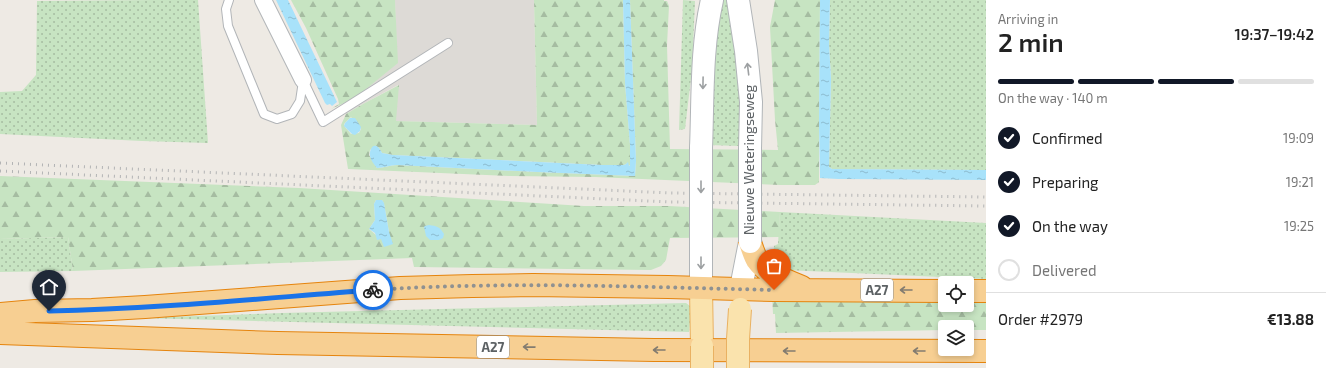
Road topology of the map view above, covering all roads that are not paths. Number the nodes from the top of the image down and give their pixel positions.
1 (229, 0) edge
2 (263, 0) edge
3 (712, 0) edge
4 (738, 0) edge
5 (448, 43) dead end
6 (303, 80) junction
7 (750, 242) junction
8 (808, 290) junction
9 (938, 291) edge
10 (974, 291) edge
11 (986, 291) edge
12 (701, 298) junction
13 (740, 298) junction
14 (0, 314) edge
15 (0, 333) edge
16 (986, 351) edge
17 (702, 368) edge
18 (738, 368) edge

1 - 6 lane
2 - 6 street
3 -> 12 main road, bridge
7 -> 4 main road, Nieuwe Weteringseweg, bridge
5 - 6 lane
7 - 8 highway, A27
7 - 13 main road, Nieuwe Weteringseweg
9 -> 8 highway, A27
8 - 13 highway, A27
10 - 11 highway
12 - 13 highway, A27
12 - 14 highway, A27
12 - 17 main road, bridge
13 - 18 main road, Nieuwe Weteringseweg, bridge
16 -> 15 highway, A27

